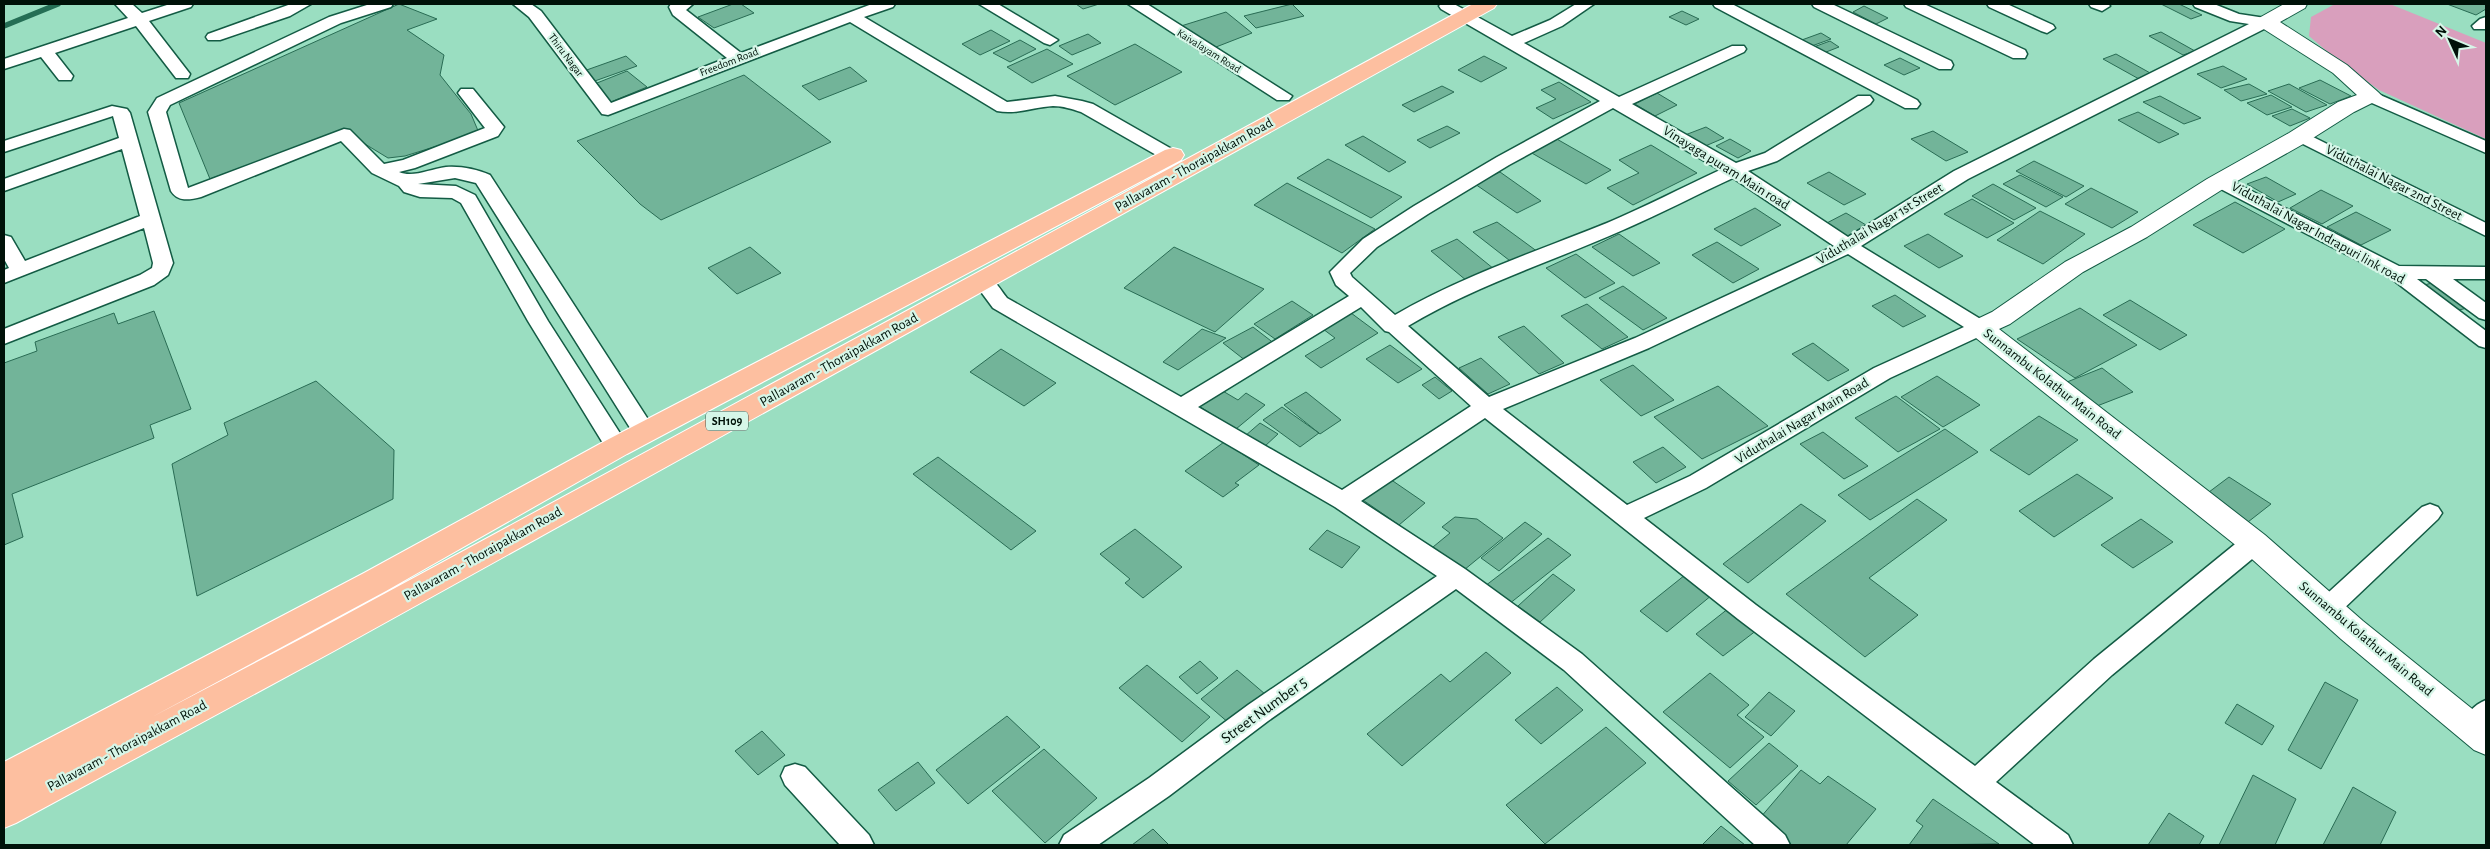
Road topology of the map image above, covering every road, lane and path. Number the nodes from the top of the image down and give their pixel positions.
1 (123, 4) edge
2 (185, 4) edge
3 (303, 4) edge
4 (385, 4) edge
5 (521, 4) edge
6 (685, 4) edge
7 (887, 4) edge
8 (987, 4) edge
9 (1136, 4) edge
10 (1586, 4) edge
11 (1720, 4) edge
12 (1820, 4) edge
13 (1912, 4) edge
14 (1995, 4) edge
15 (2201, 4) edge
16 (2298, 4) edge
17 (1463, 7) edge
18 (851, 16) junction
19 (139, 19) junction
20 (2266, 22) junction
21 (2047, 28) dead end
22 (47, 30) dead end
23 (214, 37) dead end
24 (1050, 40) dead end
25 (1513, 42) junction
26 (52, 48) junction
27 (1738, 49) dead end
28 (2019, 54) dead end
29 (739, 58) junction
30 (4, 64) edge
31 (1945, 65) dead end
32 (182, 74) dead end
33 (65, 76) dead end
34 (467, 93) dead end
35 (1284, 96) junction
36 (2371, 96) junction
37 (1864, 100) dead end
38 (1616, 103) junction
39 (1911, 104) dead end
40 (608, 110) joint
41 (2301, 136) junction
42 (127, 141) junction
43 (4, 147) edge
44 (2486, 148) edge
45 (1171, 156) junction
46 (383, 170) junction
47 (1734, 170) junction
48 (2220, 180) junction
49 (406, 182) junction
50 (4, 185) edge
51 (151, 218) junction
52 (2486, 230) edge
53 (4, 241) edge
54 (1848, 246) junction
55 (1008, 255) junction
56 (2395, 272) junction
57 (2431, 273) junction
58 (2486, 273) edge
59 (12, 274) edge
60 (982, 281) junction
61 (1361, 298) junction
62 (2486, 313) edge
63 (1392, 326) junction
64 (1980, 328) junction
65 (4, 337) edge
66 (2486, 341) edge
67 (1182, 407) junction
68 (1486, 407) junction
69 (645, 433) junction
70 (618, 448) junction
71 (1343, 501) junction
72 (2430, 513) dead end
73 (1624, 516) junction
74 (2254, 543) junction
75 (1456, 576) junction
76 (2328, 608) junction
77 (2482, 727) edge
78 (795, 776) dead end
79 (4, 779) edge
80 (1975, 784) junction
81 (4, 812) edge
82 (859, 845) edge
83 (1074, 845) edge
84 (1775, 845) edge
85 (2058, 845) edge

1 - 19 street
2 - 19 street
3 - 23 street
4 - 46 street
5 - 40 street, Thiru Nagar
6 - 29 street
7 - 18 street, Freedom Road
8 - 24 street
9 - 35 street, Kaivalayam Road
10 - 25 street
11 - 39 street
12 - 31 street
13 - 28 street
14 - 21 street
15 - 20 street
16 - 20 street
17 - 25 street, Vinayaga puram Main road
17 - 35 main road, Pallavaram - Thoraipakkam Road / SH109
17 - 55 main road, Pallavaram - Thoraipakkam Road / SH109
18 - 29 street, Freedom Road
18 - 45 street
19 - 26 street
19 - 32 street
20 - 36 street
20 - 54 street, Viduthalai Nagar 1st Street
22 - 26 street
25 - 38 street, Vinayaga puram Main road
26 - 30 street
26 - 33 street
27 - 38 street
29 - 40 street, Freedom Road
34 - 46 street
35 - 45 main road, Pallavaram - Thoraipakkam Road / SH109
36 - 41 street, Sunnambu Kolathur Main Road
36 - 44 street
37 - 47 street
38 - 47 street, Vinayaga puram Main road
38 - 61 street
41 - 48 street, Sunnambu Kolathur Main Road
41 - 52 street, Viduthalai Nagar 2nd Street
42 - 43 street
42 - 50 street
42 - 51 street
45 - 55 main road, Pallavaram - Thoraipakkam Road / SH109
46 - 49 street
47 - 54 street, Vinayaga puram Main road
47 - 63 street
48 - 56 street, Viduthalai Nagar Indrapuri link road
48 - 64 street, Sunnambu Kolathur Main Road
49 - 69 street
49 - 70 street
51 - 59 street
51 - 65 street
53 - 59 street
54 - 64 street, Vinayaga puram Main road
54 - 68 street, Viduthalai Nagar 1st Street
55 - 60 main road, Pallavaram - Thoraipakkam Road / SH109
55 - 69 main road, Pallavaram - Thoraipakkam Road / SH109
56 - 57 street
56 - 66 street, Viduthalai Nagar Indrapuri link road
57 - 58 street
57 - 62 street
60 - 67 street
60 - 81 main road, Pallavaram - Thoraipakkam Road / SH109
61 - 63 street
61 - 67 street
63 - 68 street
64 - 73 street, Viduthalai Nagar Main Road
64 - 74 street, Sunnambu Kolathur Main Road
67 - 71 street
68 - 71 street, Viduthalai Nagar 1st Street
68 - 73 street
69 - 70 main road, Pallavaram - Thoraipakkam Road / SH109
70 - 79 main road, Pallavaram - Thoraipakkam Road / SH109
71 - 75 street
72 - 76 street
73 - 80 street
74 - 76 street, Sunnambu Kolathur Main Road
74 - 80 street
75 - 83 street, Street Number 5
75 - 84 street
76 - 77 street, Sunnambu Kolathur Main Road
78 - 82 street
80 - 85 street

